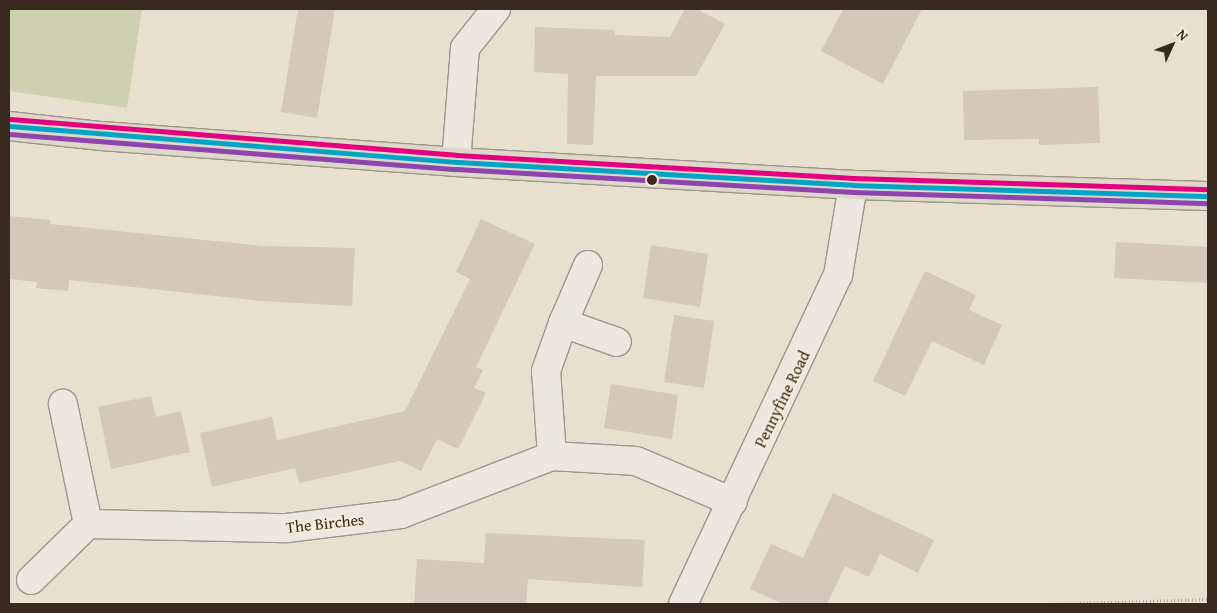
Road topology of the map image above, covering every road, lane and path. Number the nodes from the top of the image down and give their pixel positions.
1 (496, 9) edge
2 (9, 126) edge
3 (456, 162) junction
4 (853, 186) junction
5 (1208, 196) edge
6 (588, 265) dead end
7 (563, 323) junction
8 (617, 342) dead end
9 (63, 404) dead end
10 (552, 456) junction
11 (732, 502) junction
12 (88, 524) junction
13 (31, 580) dead end
14 (1208, 599) edge
15 (683, 604) edge
16 (1052, 604) edge

1 - 3 street
2 - 3 highway
3 - 4 highway
4 - 5 highway
4 - 11 street, Pennyfine Road
6 - 7 street
7 - 8 street
7 - 10 street
9 - 12 street
10 - 11 street, The Birches
10 - 12 street, The Birches
11 - 15 street, Pennyfine Road
12 - 13 street
14 - 16 path

